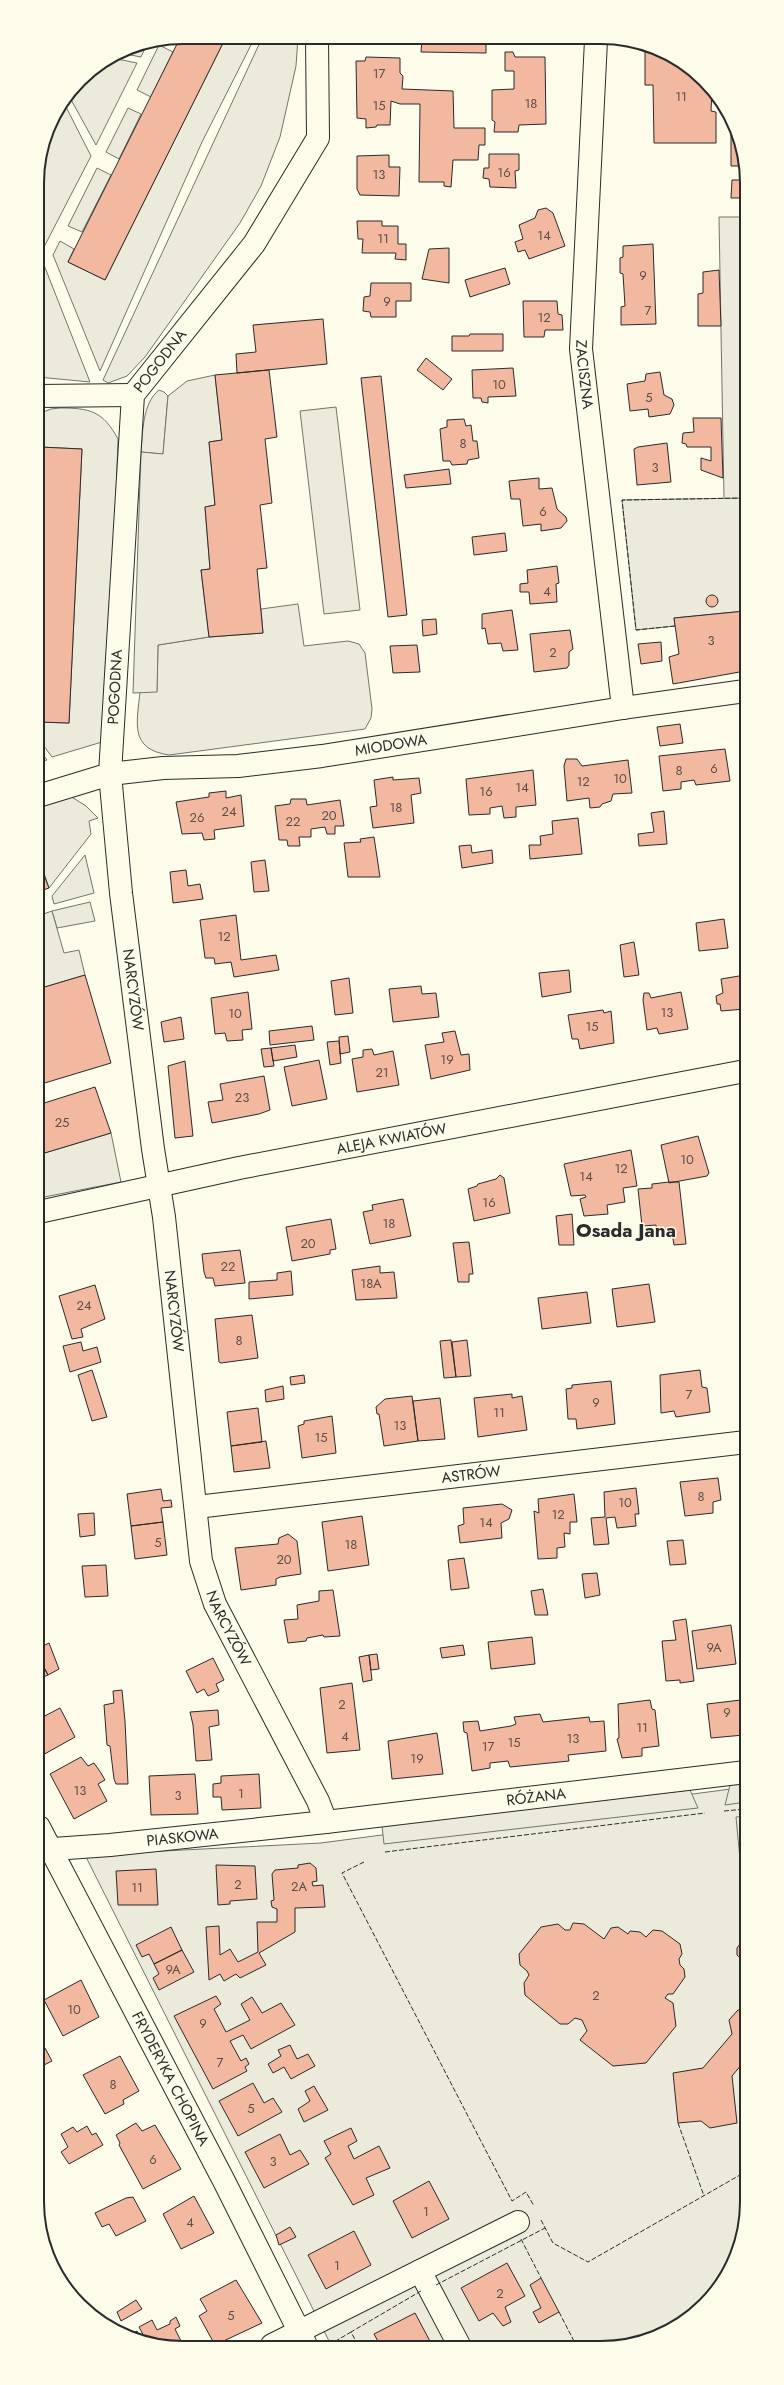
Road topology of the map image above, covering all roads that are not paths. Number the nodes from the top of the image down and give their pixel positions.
1 (317, 44) edge
2 (596, 44) edge
3 (133, 395) junction
4 (44, 396) edge
5 (740, 692) edge
6 (623, 708) junction
7 (110, 774) junction
8 (44, 794) edge
9 (740, 1072) edge
10 (160, 1186) junction
11 (44, 1211) edge
12 (740, 1443) edge
13 (196, 1507) junction
14 (740, 1773) edge
15 (326, 1822) junction
16 (45, 1849) edge
17 (518, 2222) dead end
18 (420, 2271) junction
19 (303, 2339) edge
20 (293, 2341) edge
21 (457, 2341) edge

1 - 3 street, POGODNA
2 - 6 street, ZACISZNA
3 - 4 street
3 - 7 street, POGODNA
5 - 6 street, MIODOWA
6 - 7 street, MIODOWA
7 - 8 street, MIODOWA
7 - 10 street, NARCYZÓW
9 - 10 street, ALEJA KWIATÓW
10 - 11 street, ALEJA KWIATÓW
10 - 13 street, NARCYZÓW
12 - 13 street, ASTRÓW
13 - 15 street, NARCYZÓW
14 - 15 street, RÓŻANA
15 - 16 street, PIASKOWA
16 - 19 street, FRYDERYKA CHOPINA
17 - 18 street
18 - 19 street
18 - 21 street
19 - 20 street

